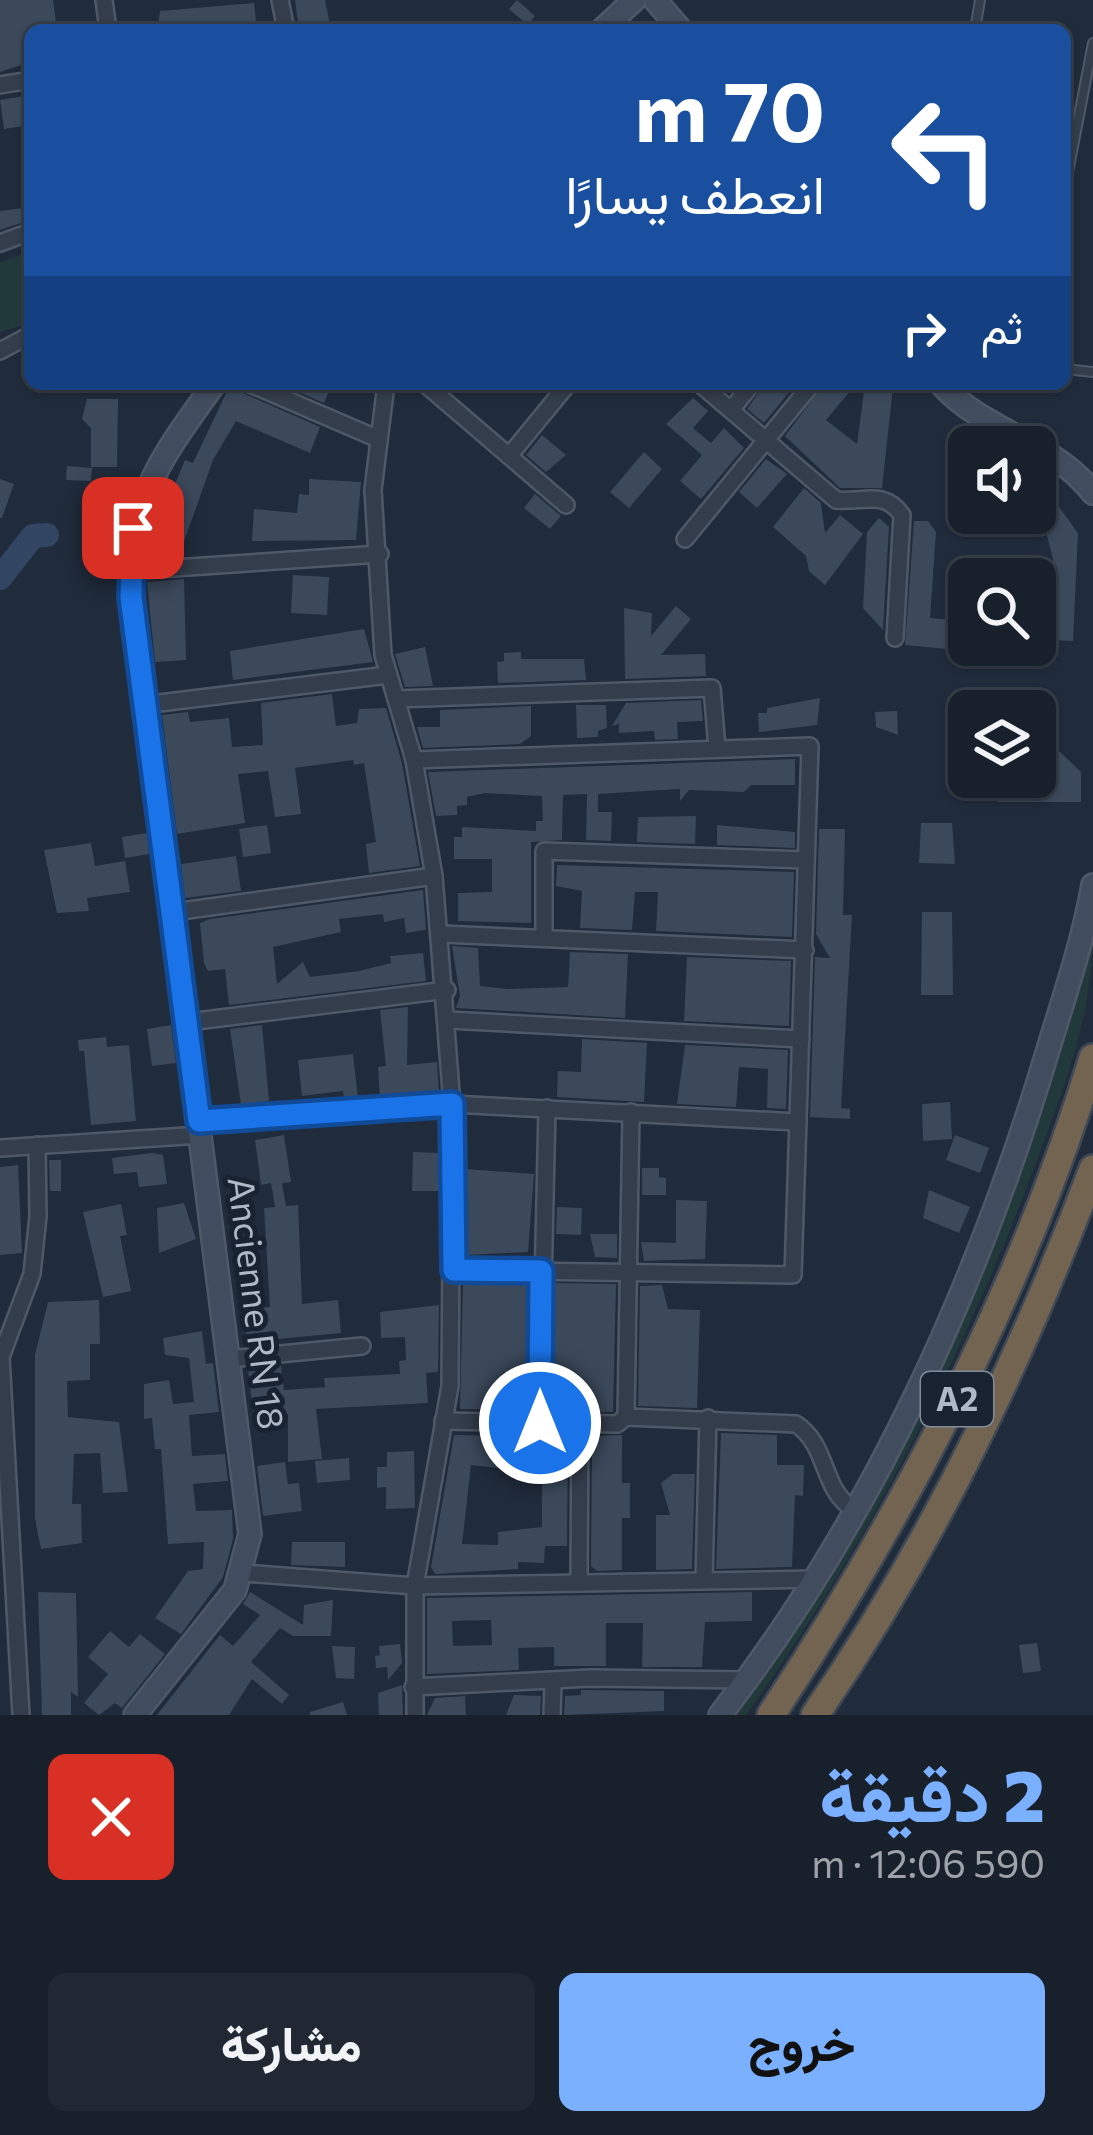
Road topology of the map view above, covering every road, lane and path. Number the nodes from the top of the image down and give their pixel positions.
1 (634, 0) edge
2 (655, 0) edge
3 (608, 24) edge
4 (676, 24) edge
5 (1093, 43) edge
6 (1071, 157) edge
7 (210, 390) edge
8 (264, 390) edge
9 (385, 390) edge
10 (431, 390) edge
11 (563, 390) edge
12 (707, 390) edge
13 (747, 390) edge
14 (807, 390) edge
15 (947, 390) edge
16 (731, 410) junction
17 (376, 438) junction
18 (766, 439) junction
19 (509, 456) junction
20 (1093, 493) edge
21 (566, 505) dead end
22 (685, 539) dead end
23 (380, 554) junction
24 (129, 571) junction
25 (895, 638) dead end
26 (388, 675) junction
27 (396, 699) junction
28 (143, 705) junction
29 (716, 748) junction
30 (414, 760) junction
31 (806, 860) junction
32 (434, 876) junction
33 (1093, 885) edge
34 (174, 912) junction
35 (442, 934) junction
36 (544, 936) junction
37 (805, 950) junction
38 (446, 990) junction
39 (448, 1020) junction
40 (188, 1022) junction
41 (801, 1039) junction
42 (1093, 1058) edge
43 (452, 1104) junction
44 (547, 1108) junction
45 (631, 1112) junction
46 (798, 1122) junction
47 (200, 1128) junction
48 (37, 1145) junction
49 (0, 1148) edge
50 (1093, 1169) edge
51 (454, 1270) junction
52 (541, 1271) junction
53 (629, 1272) junction
54 (362, 1346) dead end
55 (229, 1359) junction
56 (626, 1417) junction
57 (708, 1418) junction
58 (443, 1421) junction
59 (540, 1423) junction
60 (580, 1423) junction
61 (854, 1509) junction
62 (243, 1573) junction
63 (815, 1579) junction
64 (704, 1580) junction
65 (579, 1582) junction
66 (415, 1586) junction
67 (747, 1680) junction
68 (553, 1683) junction
69 (413, 1687) junction
70 (21, 1715) edge
71 (134, 1715) edge
72 (415, 1715) edge
73 (552, 1715) edge
74 (720, 1715) edge
75 (771, 1715) edge
76 (814, 1715) edge

1 - 3 main road
2 - 4 main road
5 - 6 lane
7 - 24 main road, Ancienne RN 18
8 - 17 street
9 - 17 street
10 - 19 street
11 - 19 street
12 - 16 street
13 - 16 street
14 - 18 street
15 - 20 main road
16 - 18 street
17 - 23 street
18 - 22 street
18 - 25 street
19 - 21 street
23 - 24 street
23 - 26 street
24 - 28 main road, Ancienne RN 18
26 - 27 street
26 - 28 street
27 - 29 street
27 - 30 street
28 - 34 main road, Ancienne RN 18
29 - 30 street
29 - 31 street
30 - 32 street
31 - 36 street
31 - 37 street
32 - 34 street
32 - 35 street
33 - 61 main road
34 - 40 main road, Ancienne RN 18
35 - 36 street
35 - 38 street
36 - 37 street
37 - 41 street
38 - 39 street
38 - 40 street
39 - 41 street
39 - 43 street
40 - 47 main road, Ancienne RN 18
41 - 46 street
42 - 75 highway, A2
43 - 44 street
43 - 47 street
43 - 51 street
44 - 45 street
44 - 52 street
45 - 46 street
45 - 53 street
46 - 53 street
47 - 48 street
47 - 55 main road, Ancienne RN 18
48 - 49 street
48 - 70 street
50 - 76 highway, A2
51 - 52 street
51 - 58 street
52 - 53 street
52 - 59 street
53 - 56 street
54 - 55 street
55 - 62 main road, Ancienne RN 18
56 - 57 street
56 - 60 street
57 - 61 street
57 - 64 street
58 - 59 street
58 - 66 street
59 - 60 street
60 - 65 street
61 - 63 main road
62 - 66 street
62 - 71 main road, Ancienne RN 18
63 - 64 street
63 - 67 main road
64 - 65 street
65 - 66 street
66 - 69 street
67 - 68 street
67 - 74 main road
68 - 69 street
68 - 73 street
69 - 72 street

